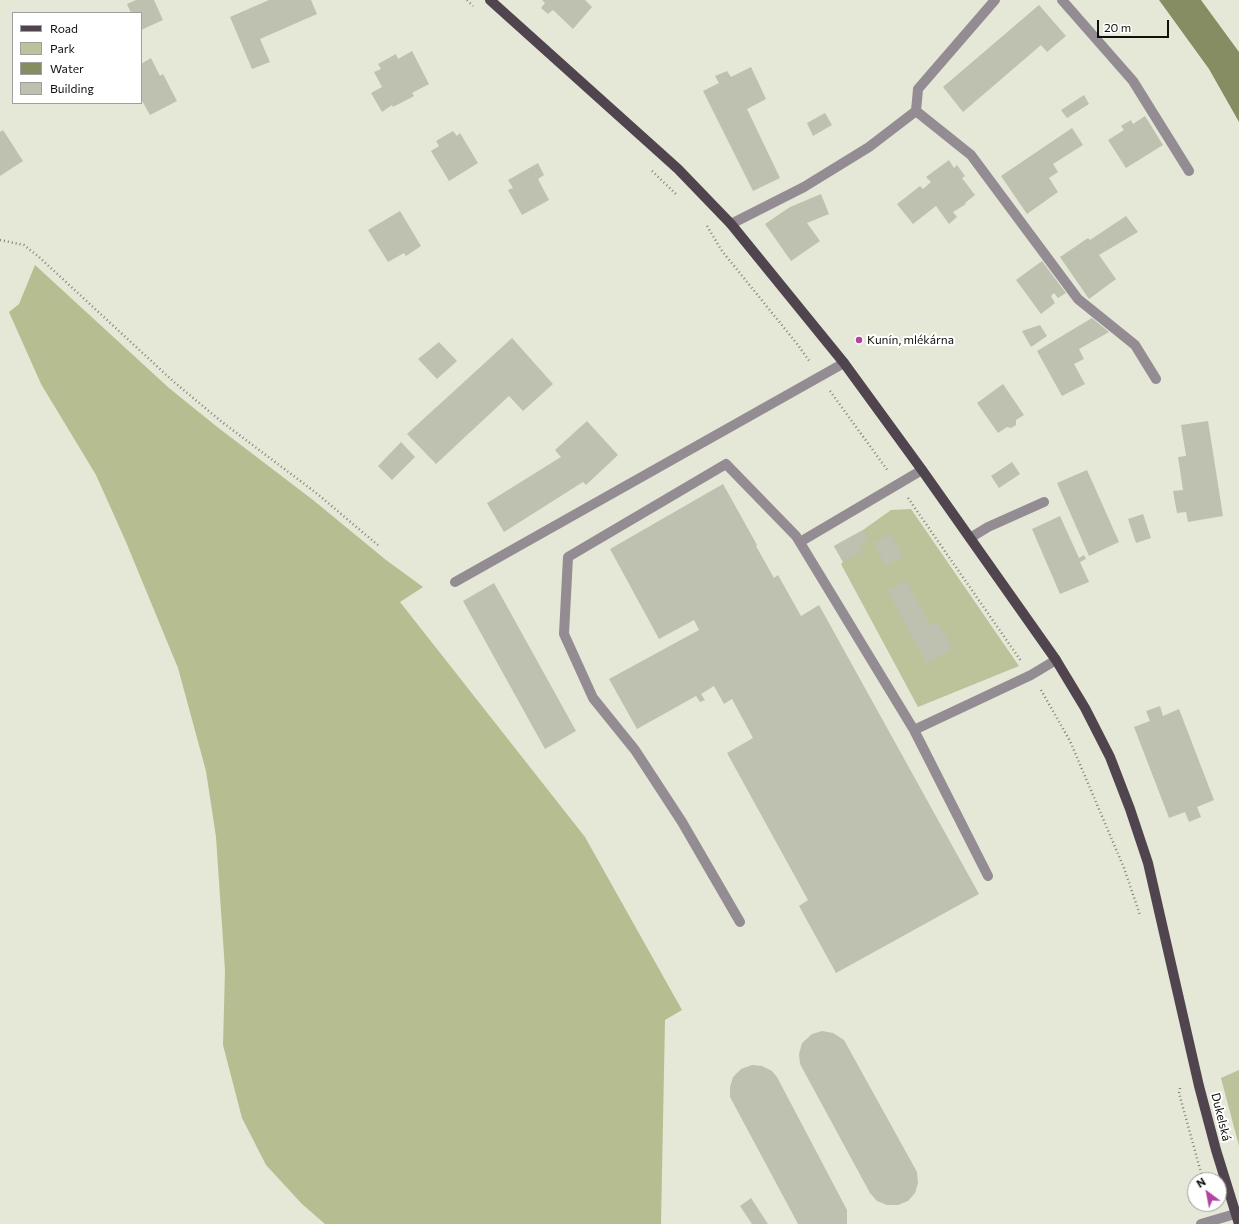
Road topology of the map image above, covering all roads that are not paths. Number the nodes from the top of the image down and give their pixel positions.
1 (490, 0) edge
2 (995, 0) edge
3 (1062, 0) edge
4 (916, 112) junction
5 (1189, 171) dead end
6 (731, 224) junction
7 (844, 363) junction
8 (1156, 379) dead end
9 (922, 470) junction
10 (1044, 502) dead end
11 (970, 538) junction
12 (800, 542) junction
13 (455, 582) dead end
14 (1056, 660) junction
15 (914, 730) junction
16 (988, 876) dead end
17 (740, 922) dead end
18 (1237, 1219) edge
19 (1201, 1224) edge

1 - 6 main road, Dukelská
2 - 4 street
3 - 5 street
4 - 6 street
4 - 8 street
6 - 7 main road, Dukelská
7 - 9 main road, Dukelská
7 - 13 street
9 - 11 main road, Dukelská
9 - 12 street
10 - 11 street
11 - 14 main road, Dukelská
12 - 15 street
12 - 17 street
14 - 15 street
14 - 18 main road, Dukelská
15 - 16 street
18 - 19 street

